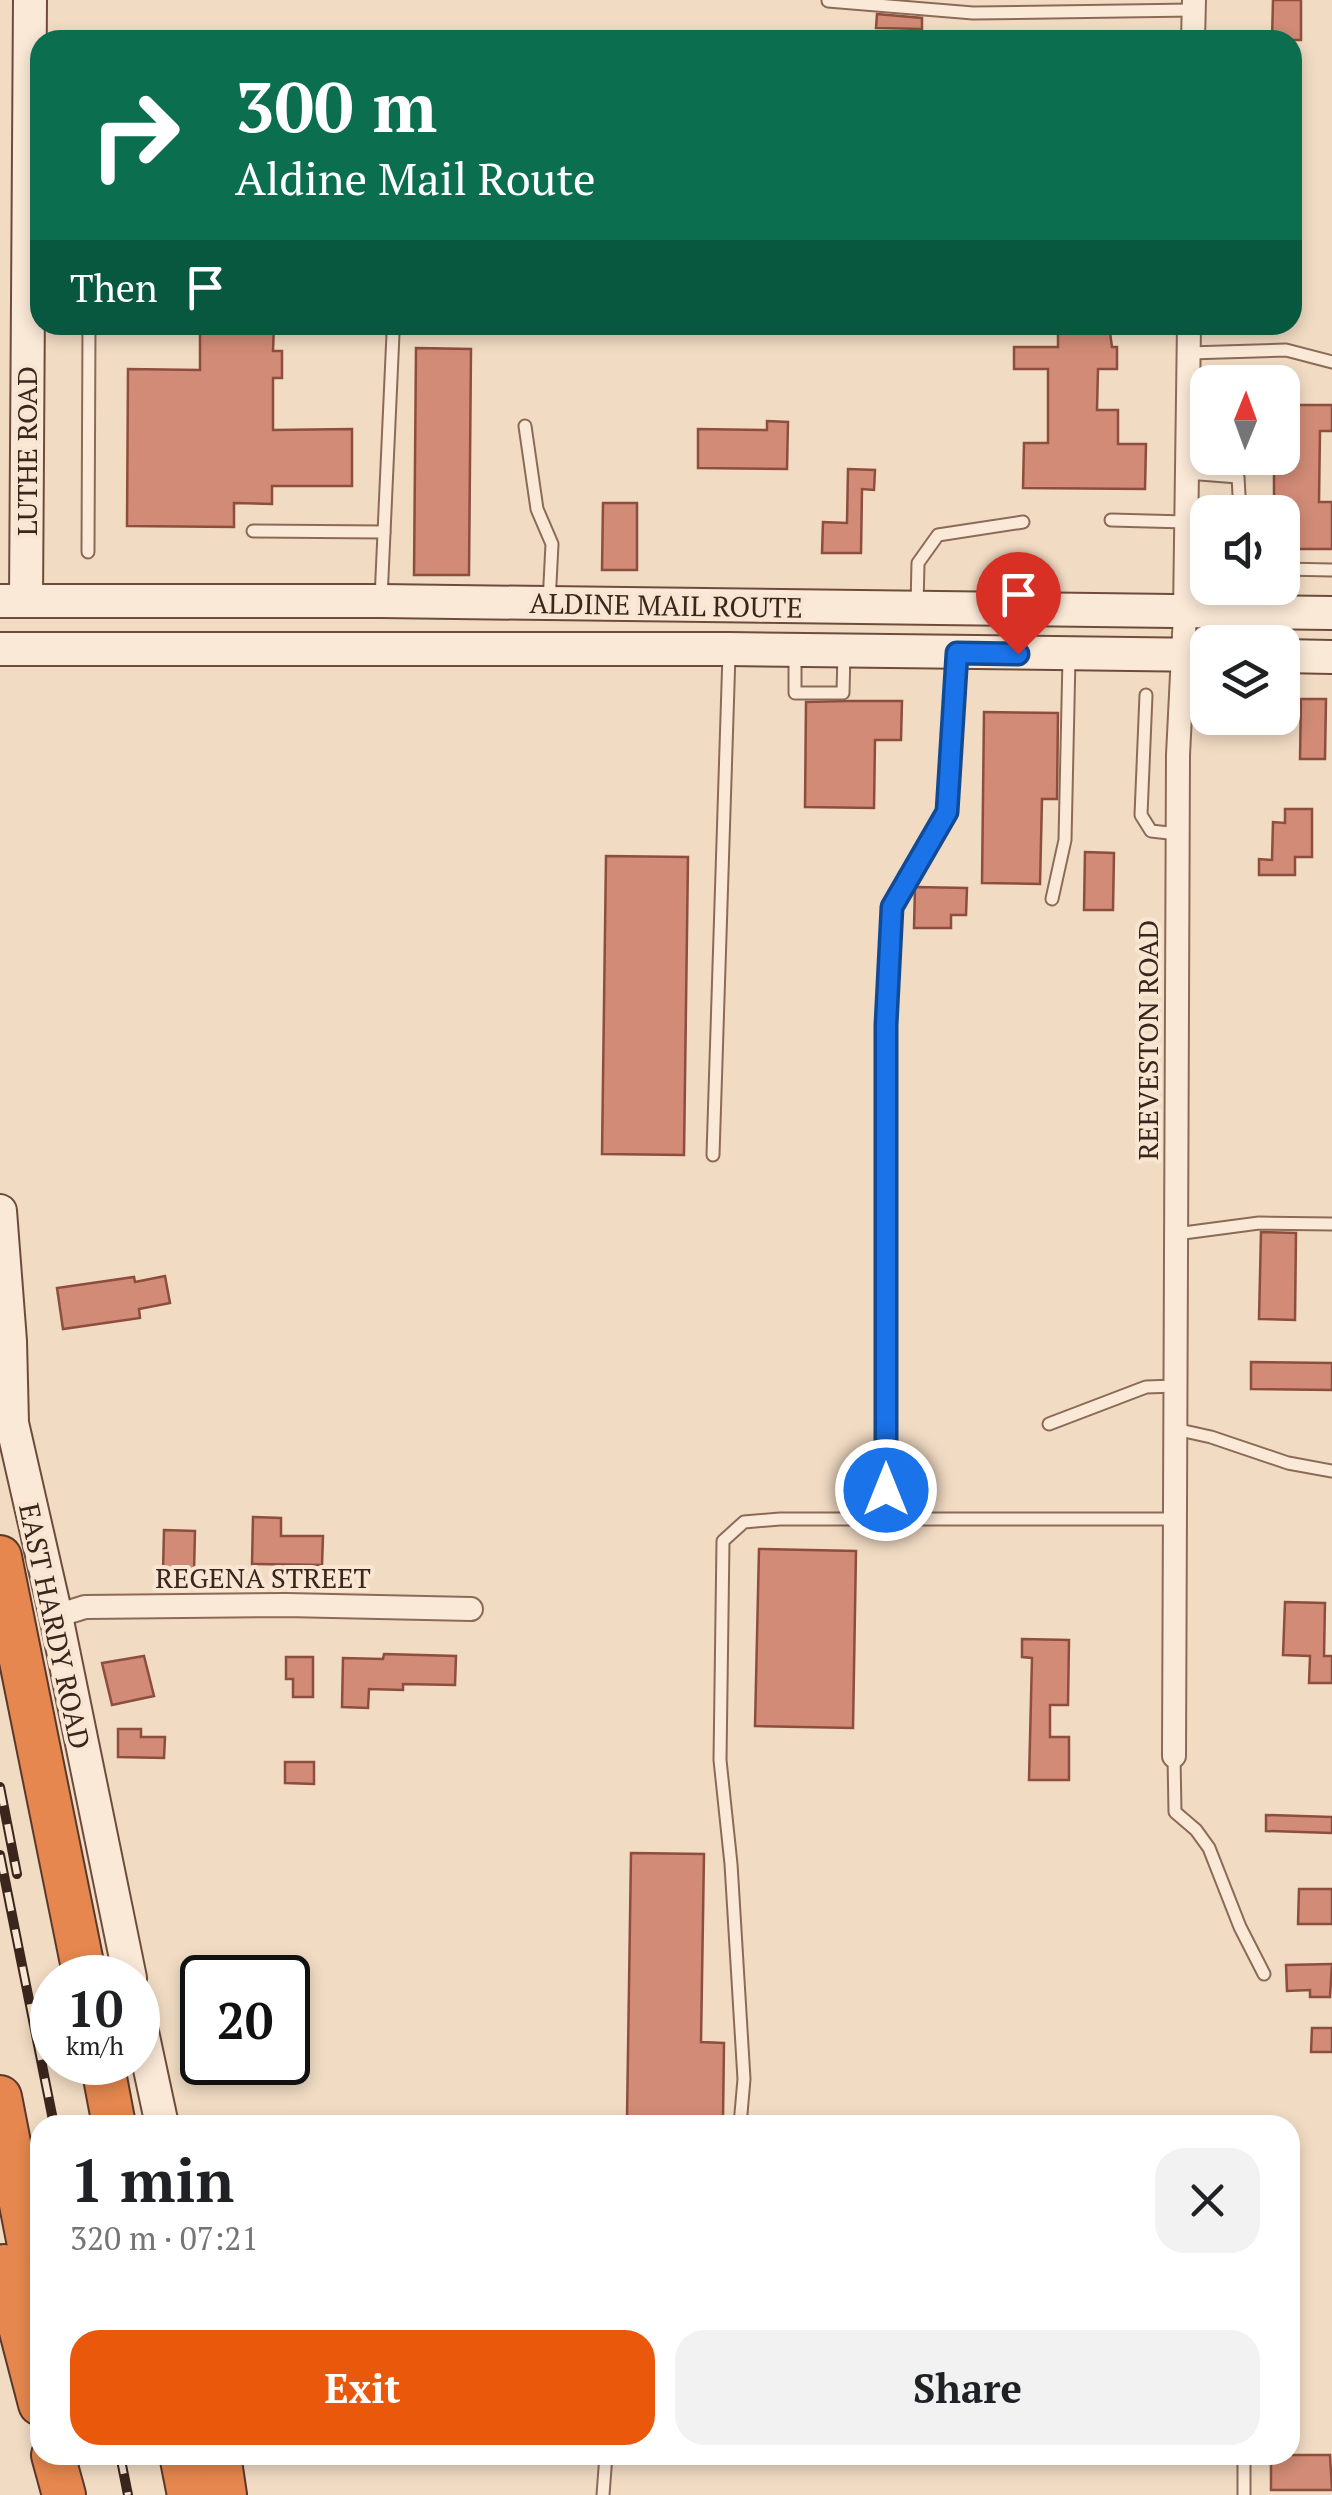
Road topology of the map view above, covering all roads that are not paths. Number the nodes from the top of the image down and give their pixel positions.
1 (30, 0) edge
2 (828, 1) edge
3 (1194, 5) edge
4 (31, 30) edge
5 (1193, 30) edge
6 (30, 283) edge
7 (89, 335) edge
8 (393, 335) edge
9 (1189, 335) edge
10 (1189, 352) junction
11 (1332, 362) edge
12 (525, 426) dead end
13 (1187, 473) junction
14 (1239, 495) edge
15 (1111, 520) dead end
16 (1023, 522) dead end
17 (1186, 522) junction
18 (253, 532) dead end
19 (384, 532) junction
20 (88, 552) dead end
21 (1300, 569) edge
22 (1332, 570) edge
23 (13, 601) edge
24 (381, 601) junction
25 (549, 604) junction
26 (1221, 605) edge
27 (1274, 605) edge
28 (731, 606) junction
29 (916, 609) junction
30 (1185, 614) junction
31 (1332, 614) edge
32 (1190, 634) edge
33 (0, 649) edge
34 (729, 650) junction
35 (382, 651) junction
36 (957, 653) junction
37 (1069, 654) junction
38 (1190, 655) edge
39 (1300, 656) edge
40 (1332, 657) edge
41 (1146, 695) dead end
42 (1190, 708) edge
43 (1178, 834) junction
44 (1052, 898) dead end
45 (713, 1155) dead end
46 (0, 1211) edge
47 (1332, 1224) edge
48 (1176, 1234) junction
49 (0, 1373) edge
50 (1176, 1386) junction
51 (12, 1423) junction
52 (1049, 1424) dead end
53 (1175, 1429) junction
54 (1332, 1472) edge
55 (886, 1490) dead end
56 (1175, 1518) junction
57 (0, 1557) edge
58 (471, 1609) dead end
59 (56, 1616) junction
60 (1174, 1756) joint
61 (80, 1955) edge
62 (125, 1955) edge
63 (1264, 1974) dead end
64 (106, 2085) edge
65 (153, 2085) edge
66 (0, 2098) edge
67 (112, 2115) edge
68 (160, 2115) edge
69 (741, 2115) edge
70 (0, 2250) edge
71 (30, 2250) edge
72 (30, 2366) edge
73 (56, 2465) edge
74 (72, 2465) edge
75 (183, 2465) edge
76 (220, 2465) edge
77 (239, 2465) edge
78 (605, 2465) edge
79 (1244, 2465) edge
80 (64, 2495) edge
81 (78, 2495) edge
82 (189, 2495) edge
83 (225, 2495) edge
84 (246, 2495) edge
85 (603, 2495) edge
86 (1244, 2495) edge

1 - 4 main road, LUTHE ROAD
2 - 3 lane
3 - 5 street
6 - 23 main road, LUTHE ROAD
7 - 20 lane
8 - 19 lane
9 - 10 street, REEVESTON ROAD
10 - 11 lane
10 - 13 street, REEVESTON ROAD
12 - 25 lane
13 - 14 lane
13 - 17 street, REEVESTON ROAD
15 - 17 lane
16 - 29 lane
17 - 30 street, REEVESTON ROAD
18 - 19 lane
19 - 24 lane
21 - 22 lane
23 - 24 main road, ALDINE MAIL ROUTE
24 - 25 main road, ALDINE MAIL ROUTE
24 - 35 main road
25 - 28 main road, ALDINE MAIL ROUTE
26 - 30 main road, ALDINE MAIL ROUTE
27 - 31 main road, ALDINE MAIL ROUTE
28 - 29 main road, ALDINE MAIL ROUTE
28 - 34 main road
29 - 30 main road, ALDINE MAIL ROUTE
30 - 32 street, REEVESTON ROAD
33 - 35 main road, ALDINE MAIL ROUTE
34 - 35 main road, ALDINE MAIL ROUTE
34 - 36 main road, ALDINE MAIL ROUTE
34 - 45 lane
36 - 37 main road, ALDINE MAIL ROUTE
36 - 55 lane
37 - 38 main road, ALDINE MAIL ROUTE
37 - 44 lane
39 - 40 main road
41 - 43 lane
42 - 43 street, REEVESTON ROAD
43 - 48 street, REEVESTON ROAD
46 - 51 main road, EAST HARDY ROAD
47 - 48 lane
48 - 50 street, REEVESTON ROAD
49 - 51 main road
50 - 52 lane
50 - 53 street, REEVESTON ROAD
51 - 59 main road, EAST HARDY ROAD
53 - 54 lane
53 - 56 street, REEVESTON ROAD
56 - 60 street, REEVESTON ROAD
56 - 69 lane
57 - 61 highway
58 - 59 street, REGENA STREET
59 - 62 main road, EAST HARDY ROAD
60 - 63 lane
64 - 67 highway
65 - 68 main road
66 - 71 highway
70 - 72 highway
73 - 80 highway
74 - 81 highway
75 - 82 highway
76 - 83 highway
77 - 84 main road
78 - 85 lane
79 - 86 lane

